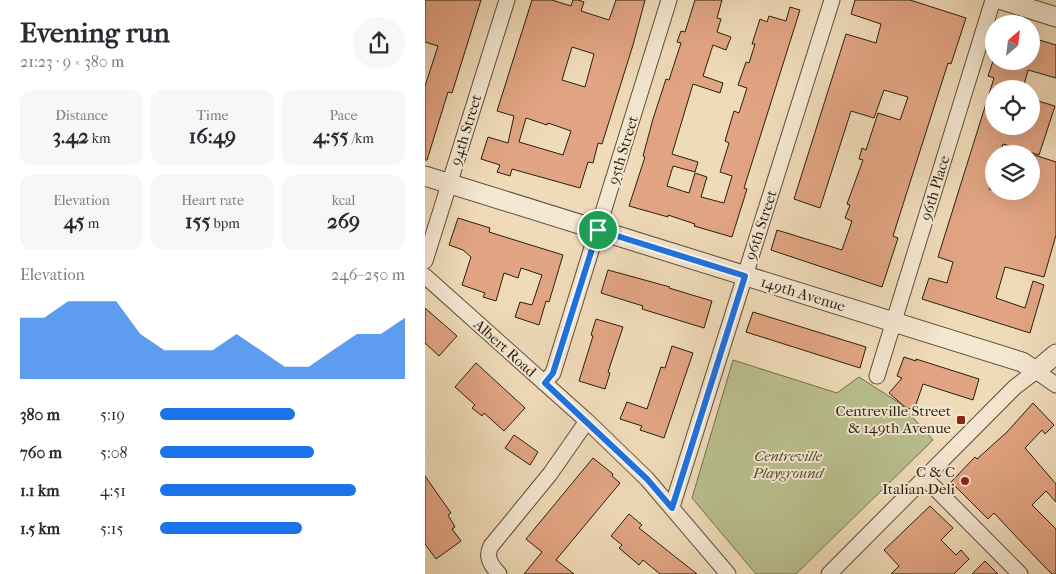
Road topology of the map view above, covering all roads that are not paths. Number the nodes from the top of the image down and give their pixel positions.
1 (507, 0) edge
2 (669, 0) edge
3 (832, 0) edge
4 (993, 0) edge
5 (1002, 0) edge
6 (1056, 17) edge
7 (425, 176) edge
8 (450, 184) junction
9 (598, 230) junction
10 (425, 261) edge
11 (425, 276) edge
12 (745, 276) junction
13 (893, 322) junction
14 (1056, 354) edge
15 (1036, 371) junction
16 (877, 376) dead end
17 (545, 383) junction
18 (1056, 386) edge
19 (587, 421) junction
20 (925, 478) junction
21 (672, 508) junction
22 (499, 574) edge
23 (728, 574) edge
24 (829, 574) edge
25 (1020, 574) edge

1 - 8 street, 94th Street
2 - 9 street, 95th Street
3 - 12 street, 96th Street
4 - 13 street, 96th Place
5 - 6 street
7 - 8 street, 149th Avenue
8 - 9 street, 149th Avenue
8 - 10 street, 94th Street
9 - 12 street, 149th Avenue
9 - 17 street, 95th Street
11 - 17 street, Albert Road
12 - 13 street, 149th Avenue
12 - 21 street, 96th Street
13 - 15 street, 149th Avenue
13 - 16 street, 96th Place
14 - 15 street
15 - 18 street
15 - 20 street
17 - 19 street, Albert Road
19 - 21 street, Albert Road
19 - 22 street
20 - 24 street
20 - 25 street
21 - 23 street, Albert Road

